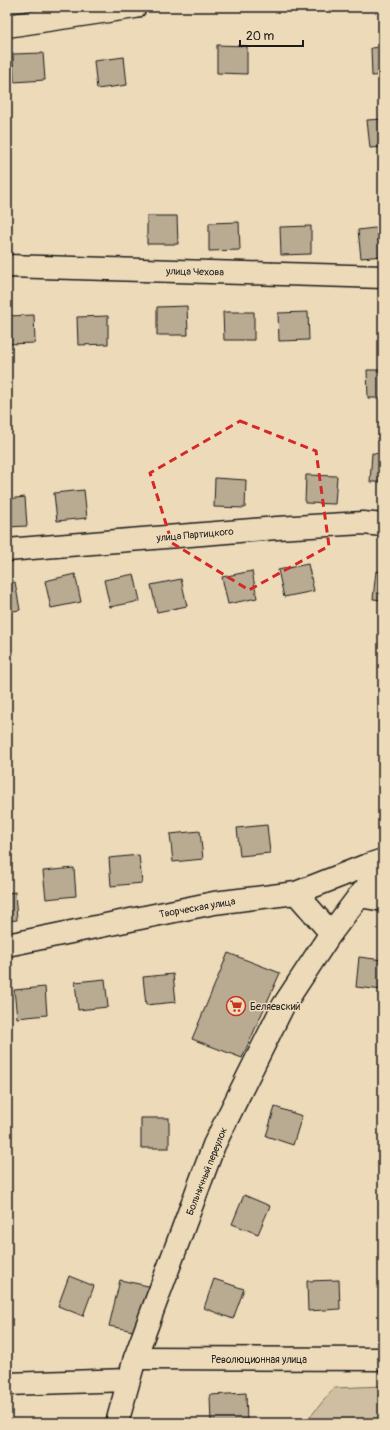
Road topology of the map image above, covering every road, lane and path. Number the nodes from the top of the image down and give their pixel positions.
1 (135, 7) edge
2 (7, 26) edge
3 (7, 266) edge
4 (383, 277) edge
5 (383, 525) edge
6 (7, 550) edge
7 (383, 860) edge
8 (383, 869) edge
9 (296, 893) junction
10 (359, 896) junction
11 (383, 900) edge
12 (331, 933) junction
13 (7, 945) edge
14 (135, 1358) junction
15 (383, 1360) edge
16 (128, 1380) junction
17 (7, 1384) edge
18 (117, 1423) edge

1 - 2 street
3 - 4 street, улица Чехова
5 - 6 street, улица Партицкого
7 - 9 street, Творческая улица
8 - 10 street, Больничный переулок
9 - 12 street
9 - 13 street, Творческая улица
10 - 11 street
10 - 12 street, Больничный переулок
12 - 14 street, Больничный переулок
14 - 15 street, Революционная улица
14 - 16 street, Больничный переулок
16 - 17 street
16 - 18 street, Больничный переулок

